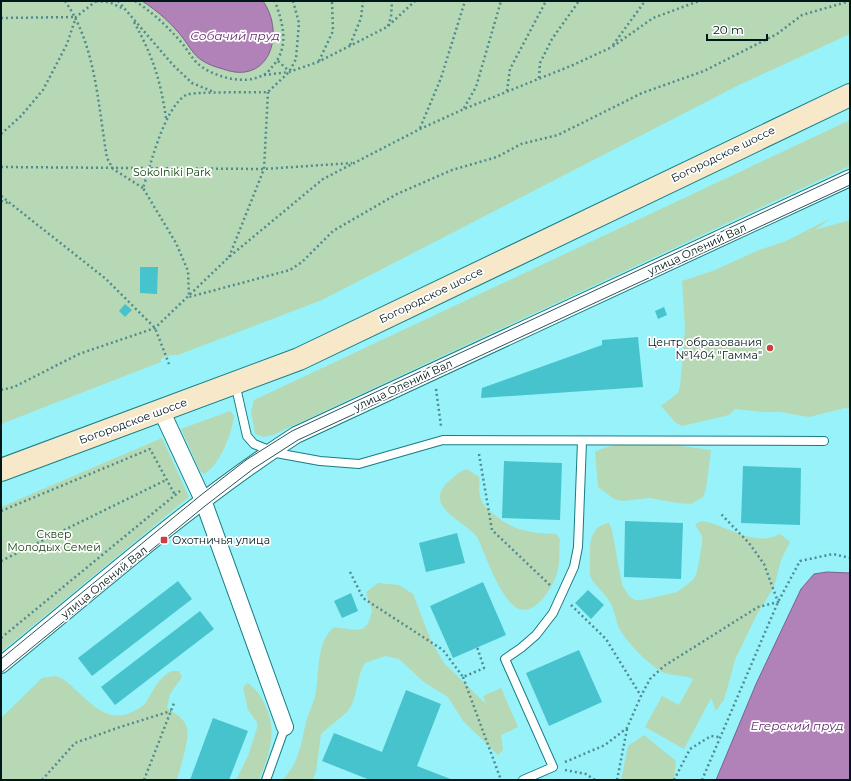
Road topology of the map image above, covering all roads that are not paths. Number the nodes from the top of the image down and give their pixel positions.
1 (850, 95) edge
2 (850, 178) edge
3 (235, 383) junction
4 (161, 410) junction
5 (582, 441) junction
6 (824, 441) dead end
7 (270, 452) junction
8 (1, 470) edge
9 (203, 500) junction
10 (1, 665) edge
11 (285, 727) joint
12 (266, 780) edge
13 (523, 780) edge

1 - 3 main road, Богородское шоссе
2 - 7 street, улица Олений Вал
3 - 4 main road, Богородское шоссе
3 - 7 lane
4 - 8 main road, Богородское шоссе
4 - 9 street
5 - 6 lane
5 - 7 lane
5 - 13 lane
7 - 9 street, улица Олений Вал
9 - 10 street, улица Олений Вал
9 - 11 street
11 - 12 lane

